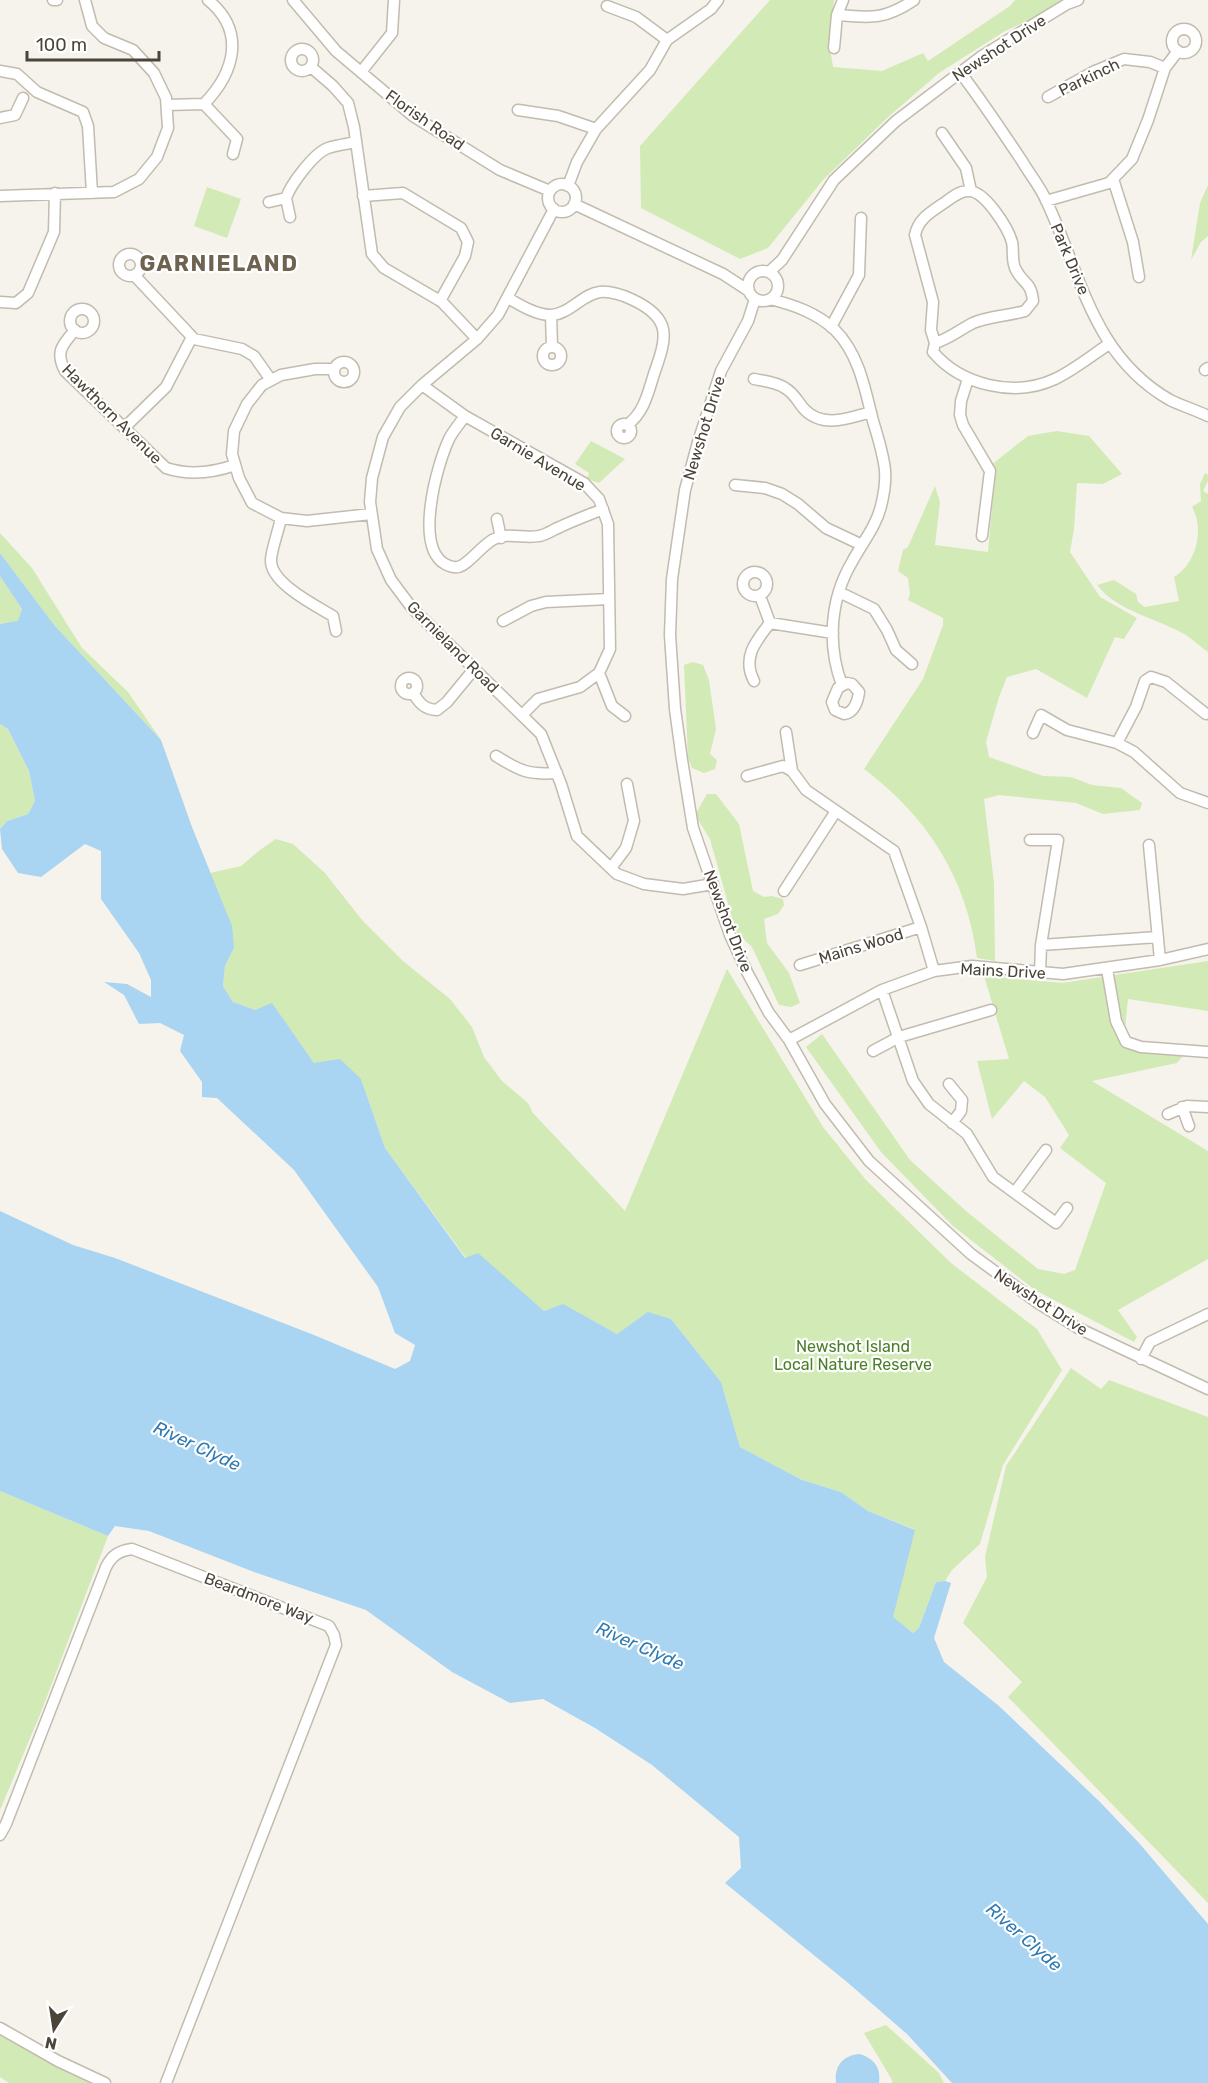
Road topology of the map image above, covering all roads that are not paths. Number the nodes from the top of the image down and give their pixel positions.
1 (85, 0) edge
2 (208, 0) edge
3 (293, 0) edge
4 (394, 0) edge
5 (718, 0) edge
6 (843, 0) edge
7 (914, 0) edge
8 (1078, 0) edge
9 (607, 6) dead end
10 (837, 15) junction
11 (667, 40) junction
12 (834, 48) dead end
13 (1178, 51) dead end
14 (311, 67) dead end
15 (1165, 69) junction
16 (0, 71) edge
17 (361, 72) junction
18 (960, 72) junction
19 (1048, 97) dead end
20 (23, 98) dead end
21 (204, 104) junction
22 (167, 105) junction
23 (518, 110) dead end
24 (0, 118) edge
25 (596, 129) junction
26 (942, 133) dead end
27 (356, 142) junction
28 (233, 154) dead end
29 (1113, 179) junction
30 (568, 186) junction
31 (550, 191) junction
32 (971, 191) junction
33 (55, 193) junction
34 (92, 193) junction
35 (0, 196) edge
36 (363, 196) junction
37 (286, 198) junction
38 (1046, 201) junction
39 (269, 202) dead end
40 (574, 204) junction
41 (554, 209) junction
42 (290, 217) dead end
43 (861, 218) dead end
44 (134, 275) dead end
45 (1138, 277) dead end
46 (774, 278) junction
47 (751, 290) junction
48 (508, 298) junction
49 (769, 299) junction
50 (440, 301) junction
51 (0, 302) edge
52 (794, 305) junction
53 (551, 315) junction
54 (748, 321) junction
55 (831, 327) junction
56 (75, 330) dead end
57 (192, 338) junction
58 (477, 339) junction
59 (935, 344) junction
60 (1109, 344) junction
61 (552, 347) dead end
62 (334, 369) dead end
63 (753, 379) dead end
64 (969, 379) junction
65 (271, 380) junction
66 (422, 385) junction
67 (871, 412) junction
68 (465, 416) junction
69 (1208, 416) edge
70 (627, 425) dead end
71 (124, 428) junction
72 (235, 465) junction
73 (735, 485) dead end
74 (603, 509) junction
75 (371, 514) junction
76 (281, 518) junction
77 (497, 519) dead end
78 (982, 536) dead end
79 (501, 538) junction
80 (862, 545) junction
81 (839, 592) junction
82 (760, 596) dead end
83 (609, 599) junction
84 (503, 621) dead end
85 (770, 623) junction
86 (336, 631) dead end
87 (833, 633) junction
88 (912, 664) dead end
89 (475, 668) junction
90 (599, 673) junction
91 (754, 681) dead end
92 (842, 685) dead end
93 (413, 693) dead end
94 (1206, 714) dead end
95 (522, 715) junction
96 (625, 716) dead end
97 (786, 732) dead end
98 (1033, 734) dead end
99 (1117, 743) junction
100 (496, 756) dead end
101 (792, 771) junction
102 (557, 773) junction
103 (747, 776) dead end
104 (627, 784) dead end
105 (1208, 803) edge
106 (836, 811) junction
107 (1030, 840) dead end
108 (1149, 845) dead end
109 (611, 868) junction
110 (713, 884) junction
111 (784, 891) dead end
112 (921, 927) junction
113 (1158, 938) junction
114 (1041, 945) junction
115 (1208, 949) edge
116 (1160, 960) junction
117 (800, 965) dead end
118 (1107, 969) junction
119 (934, 971) junction
120 (1040, 972) junction
121 (882, 990) junction
122 (991, 1010) dead end
123 (899, 1037) junction
124 (789, 1040) junction
125 (873, 1051) dead end
126 (1208, 1052) edge
127 (949, 1084) dead end
128 (1182, 1107) junction
129 (1208, 1107) edge
130 (1168, 1114) dead end
131 (952, 1123) junction
132 (1189, 1126) dead end
133 (1046, 1150) dead end
134 (1015, 1192) junction
135 (1067, 1208) dead end
136 (1208, 1314) edge
137 (1141, 1359) junction
138 (1208, 1389) edge
139 (0, 1835) edge
140 (0, 2028) edge
141 (105, 2083) edge
142 (166, 2083) edge

1 - 22 street
2 - 21 street
3 - 17 street, Florish Road
4 - 17 street
5 - 11 street
6 - 10 street
7 - 10 street
8 - 18 street, Newshot Drive
9 - 11 street
10 - 12 street
11 - 25 street
13 - 15 street
14 - 27 street
15 - 19 street, Parkinch
15 - 29 street
16 - 34 street
17 - 31 street, Florish Road
18 - 38 street, Park Drive
18 - 46 street, Newshot Drive
20 - 24 street
21 - 22 street
21 - 28 street
22 - 34 street
23 - 25 street
25 - 30 street
26 - 32 street
27 - 36 street
27 - 37 street
29 - 38 street
29 - 45 street
30 - 31 street
30 - 40 street
31 - 41 street
32 - 59 street
32 - 59 street
33 - 34 street
33 - 35 street
33 - 51 street
36 - 50 street
36 - 50 street
37 - 39 street
37 - 42 street
38 - 60 street, Park Drive
40 - 41 street
40 - 47 street
41 - 48 street, Garnieland Road
43 - 55 street
44 - 57 street
46 - 47 street
46 - 49 street, Newshot Drive
46 - 52 street
47 - 49 street
47 - 54 street, Newshot Drive
48 - 53 street
48 - 58 street, Garnieland Road
49 - 52 street
49 - 54 street, Newshot Drive
50 - 58 street
52 - 55 street
53 - 61 street
53 - 70 street
54 - 110 street, Newshot Drive
55 - 67 street
56 - 71 street, Hawthorn Avenue
57 - 65 street
57 - 71 street
58 - 66 street, Garnieland Road
59 - 64 street
60 - 64 street
60 - 69 street, Park Drive
62 - 65 street
63 - 67 street
64 - 78 street
65 - 72 street
66 - 68 street, Garnie Avenue
66 - 75 street, Garnieland Road
67 - 80 street
68 - 74 street, Garnie Avenue
68 - 79 street, Garnie Avenue
71 - 72 street, Hawthorn Avenue
72 - 76 street
73 - 80 street
74 - 79 street, Garnie Avenue
74 - 83 street, Garnie Avenue
75 - 76 street
75 - 89 street, Garnieland Road
76 - 86 street
77 - 79 street
80 - 81 street
81 - 87 street
81 - 88 street
82 - 85 street
83 - 84 street
83 - 90 street, Garnie Avenue
85 - 87 street
85 - 91 street
87 - 92 street
89 - 93 street
89 - 95 street, Garnieland Road
90 - 95 street
90 - 96 street
94 - 99 street
95 - 102 street, Garnieland Road
97 - 101 street
98 - 99 street
99 - 105 street
100 - 102 street
101 - 103 street
101 - 106 street, Mains Wood
102 - 109 street, Garnieland Road
104 - 109 street
106 - 111 street
106 - 112 street, Mains Wood
107 - 114 street
108 - 113 street
109 - 110 street, Garnieland Road
110 - 124 street, Newshot Drive
112 - 117 street, Mains Wood
112 - 119 street, Mains Wood
113 - 114 street
113 - 116 street
114 - 120 street
115 - 116 street, Mains Drive
116 - 118 street, Mains Drive
118 - 120 street, Mains Drive
118 - 126 street
119 - 120 street, Mains Drive
119 - 121 street, Mains Drive
121 - 123 street
121 - 124 street, Mains Drive
122 - 123 street
123 - 125 street
123 - 131 street
124 - 137 street, Newshot Drive
127 - 131 street
128 - 129 street
128 - 130 street
128 - 132 street
131 - 134 street
133 - 134 street
134 - 135 street
136 - 137 street
137 - 138 street, Newshot Drive
139 - 142 street, Beardmore Way
140 - 141 street

